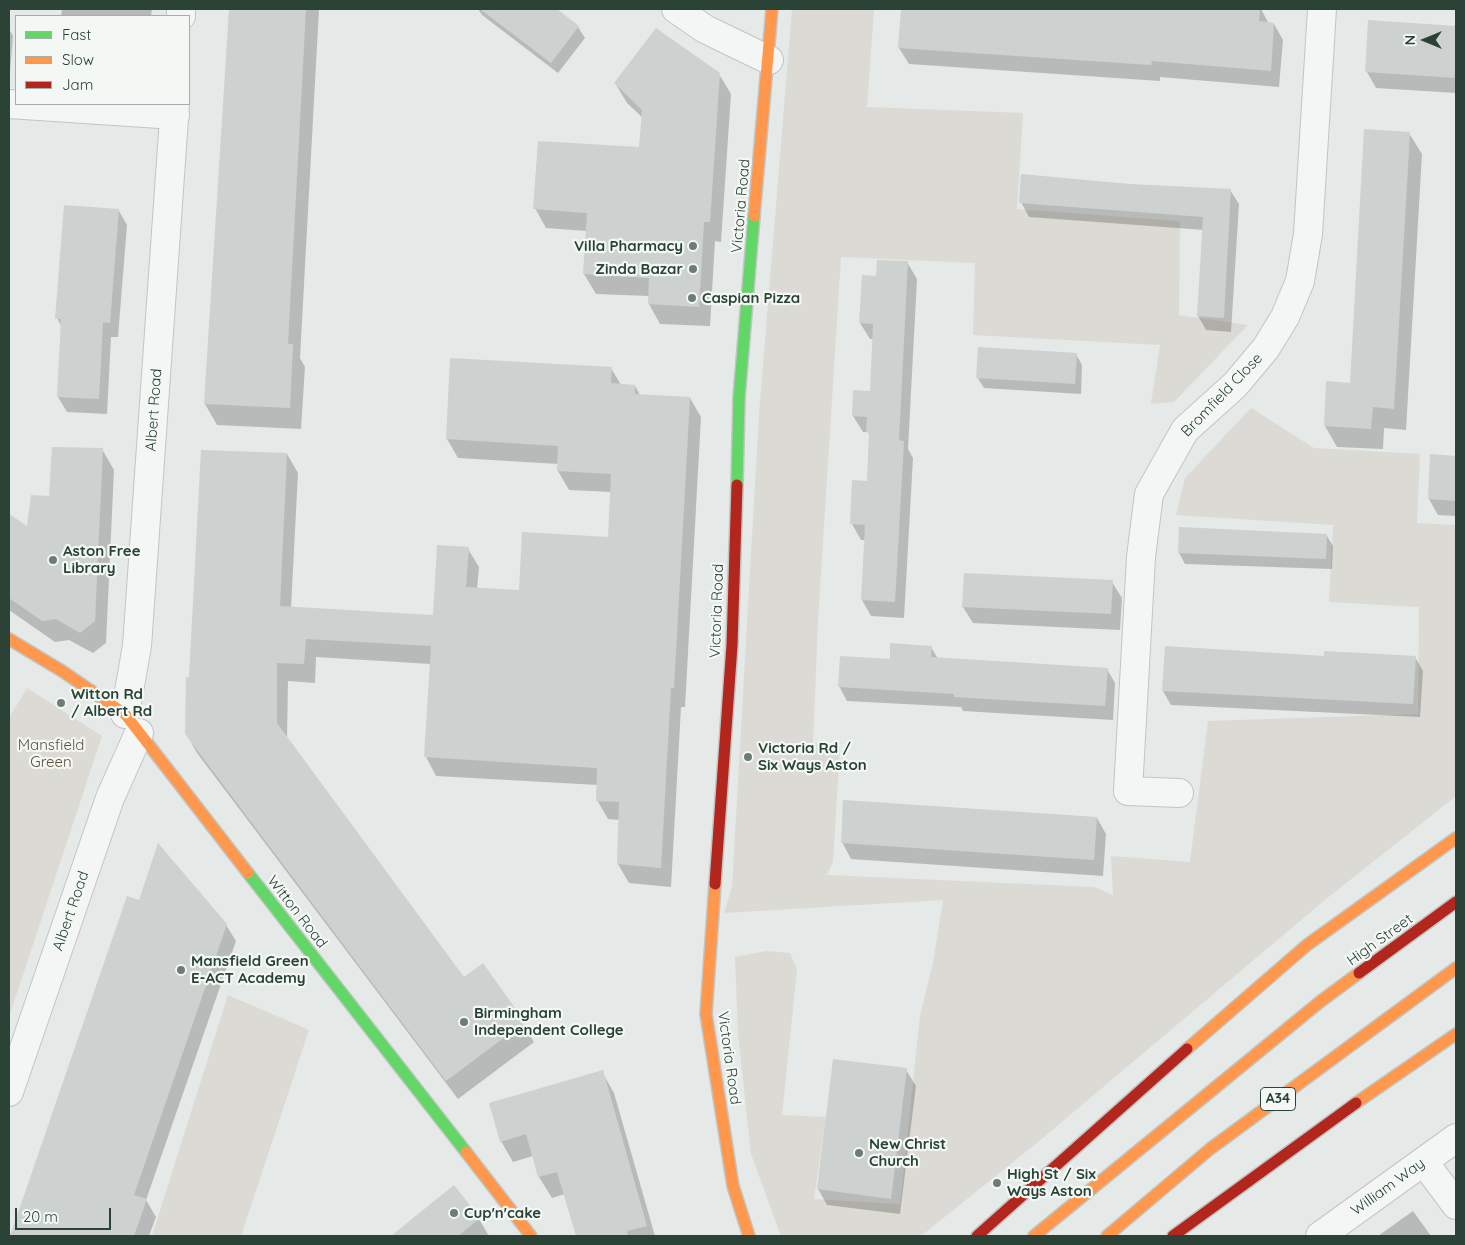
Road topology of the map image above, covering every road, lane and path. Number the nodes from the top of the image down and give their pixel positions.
1 (676, 9) edge
2 (772, 9) edge
3 (1322, 9) edge
4 (768, 60) junction
5 (42, 105) edge
6 (175, 109) edge
7 (9, 639) edge
8 (132, 724) junction
9 (1179, 793) dead end
10 (1456, 838) edge
11 (1456, 902) edge
12 (1456, 968) edge
13 (1456, 1034) edge
14 (9, 1092) edge
15 (1456, 1138) edge
16 (1424, 1162) junction
17 (1456, 1205) edge
18 (739, 1212) junction
19 (531, 1236) edge
20 (740, 1236) edge
21 (748, 1236) edge
22 (977, 1236) edge
23 (1034, 1236) edge
24 (1106, 1236) edge
25 (1173, 1236) edge
26 (1320, 1236) edge

1 - 4 street
2 - 4 main road, Victoria Road
3 - 9 street, Bromfield Close
4 - 18 main road, Victoria Road
5 - 6 street
6 - 8 street, Albert Road
7 - 8 main road, Witton Road
8 - 14 street, Albert Road
8 - 19 main road, Witton Road
10 - 22 main road
11 - 23 main road, High Street
12 - 24 main road, A34
13 - 25 main road
15 - 16 street, William Way
16 - 17 street
16 - 26 street, William Way
18 - 20 main road, Victoria Road
18 - 21 main road, Victoria Road

